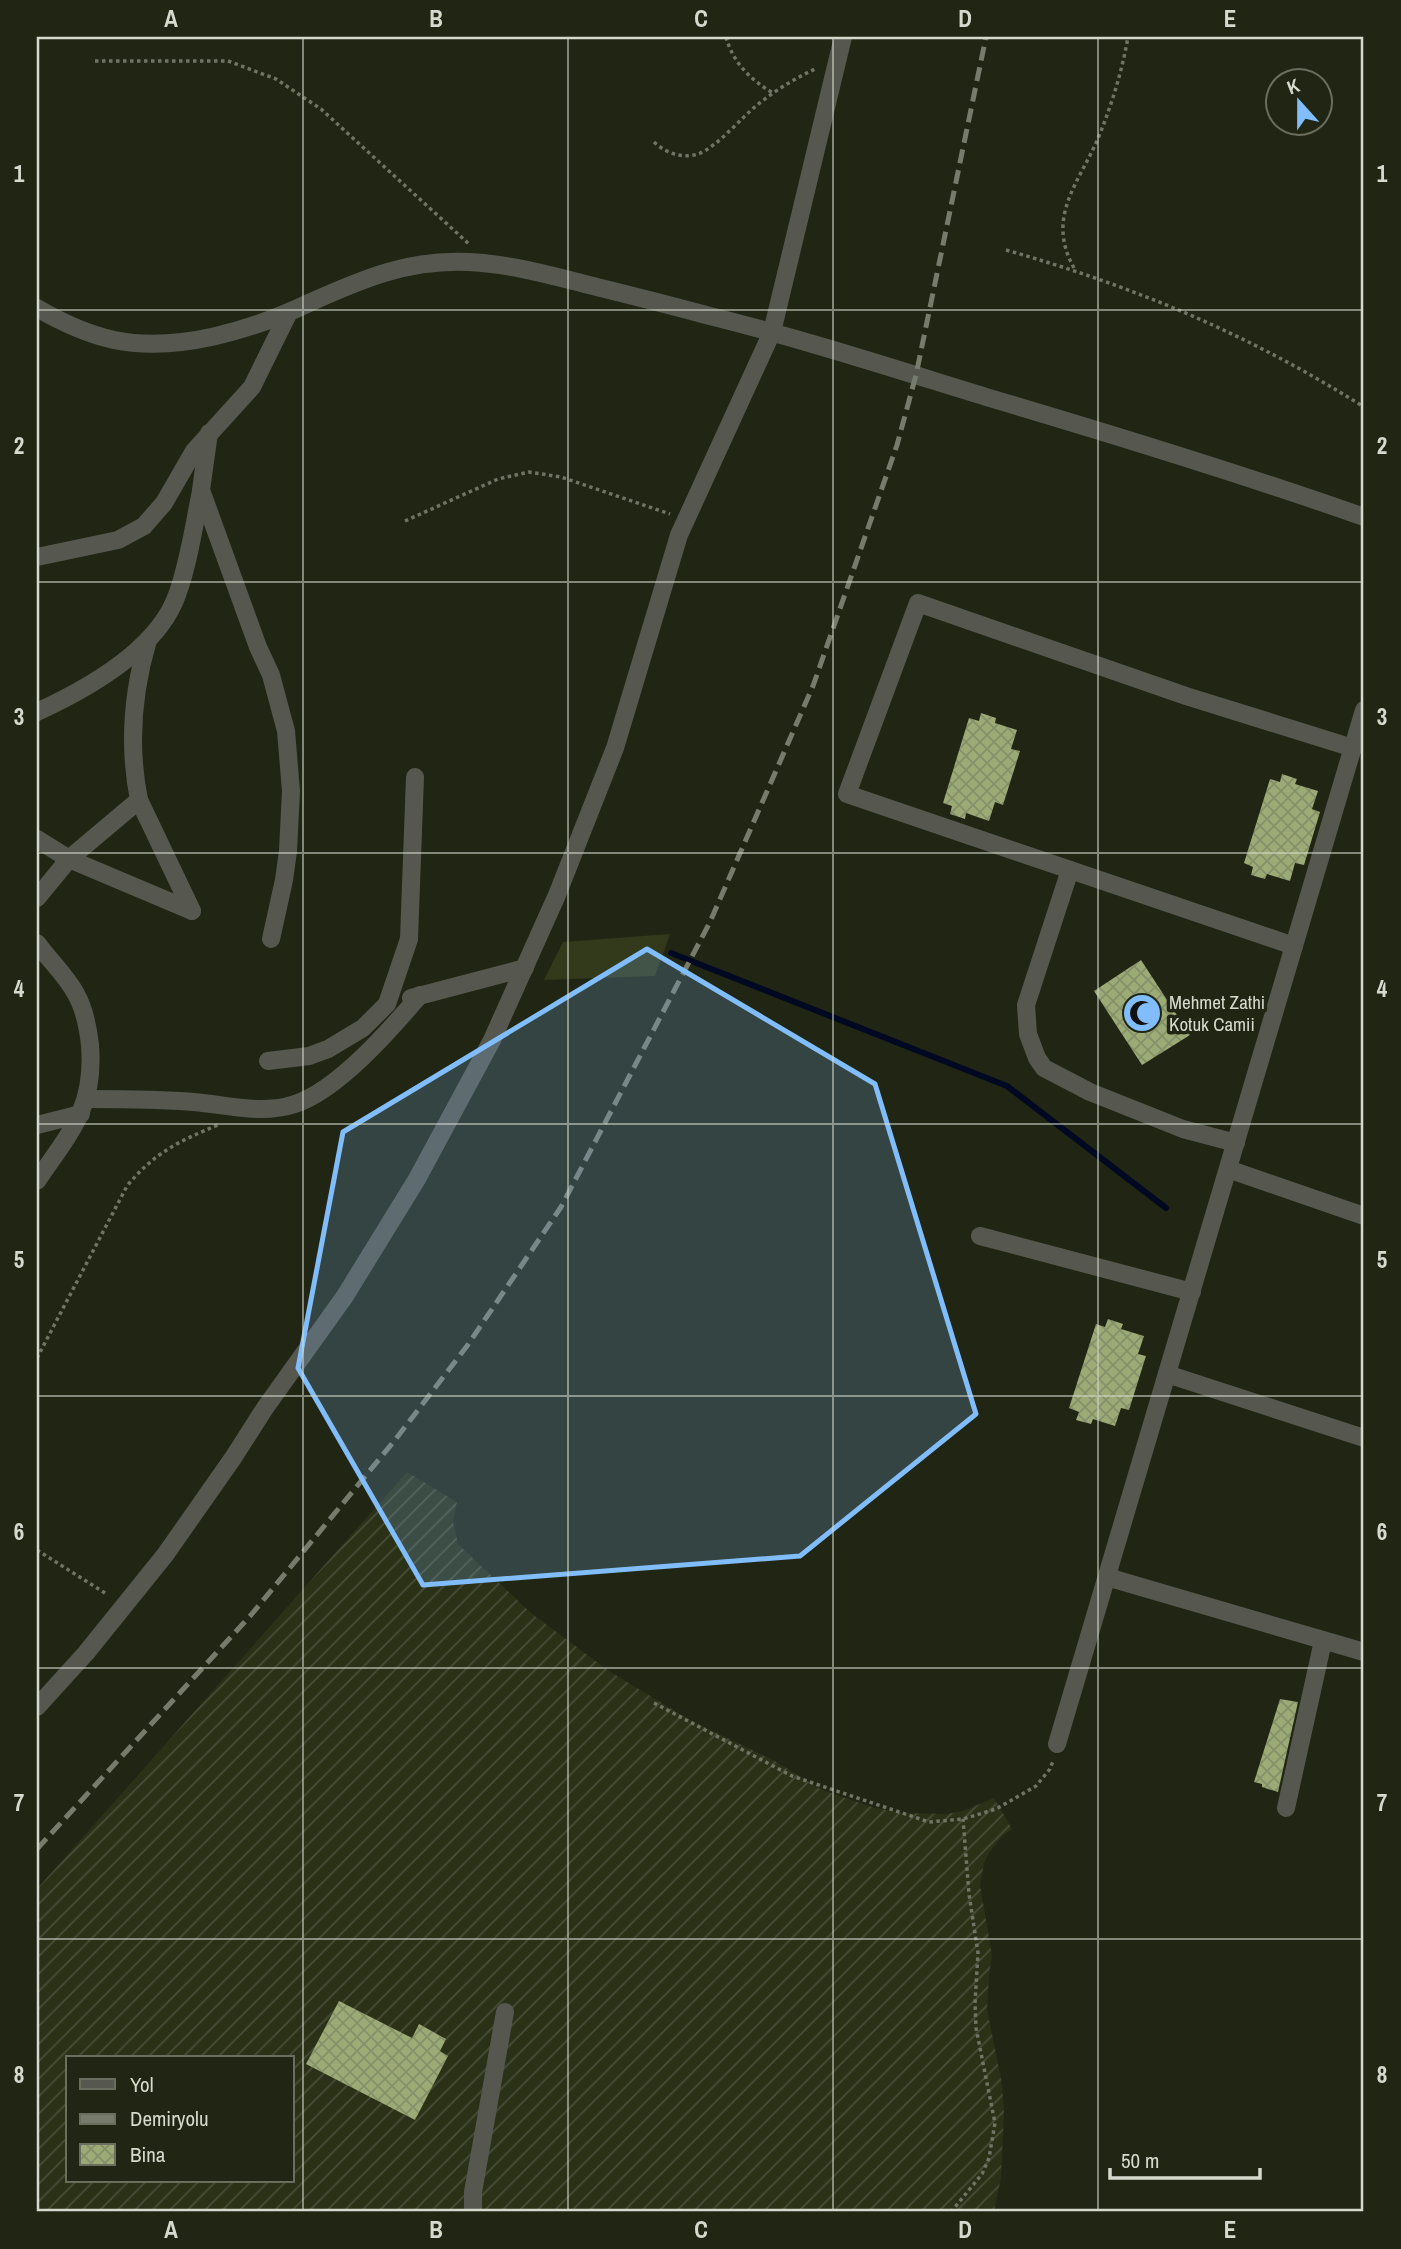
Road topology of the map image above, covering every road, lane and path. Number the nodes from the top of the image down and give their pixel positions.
1 (726, 37) edge
2 (843, 37) edge
3 (1128, 37) edge
4 (837, 60) junction
5 (95, 61) dead end
6 (773, 93) junction
7 (654, 142) dead end
8 (1006, 250) dead end
9 (491, 263) junction
10 (1074, 270) junction
11 (37, 308) edge
12 (289, 312) junction
13 (772, 331) junction
14 (1364, 407) edge
15 (209, 433) junction
16 (201, 490) junction
17 (1364, 517) edge
18 (686, 520) junction
19 (405, 521) dead end
20 (37, 557) edge
21 (148, 640) junction
22 (1364, 710) edge
23 (37, 712) edge
24 (1353, 748) junction
25 (415, 777) dead end
26 (139, 800) junction
27 (37, 839) edge
28 (69, 859) junction
29 (1070, 870) junction
30 (37, 898) edge
31 (271, 939) dead end
32 (37, 943) edge
33 (1294, 946) junction
34 (525, 968) junction
35 (420, 995) junction
36 (387, 1004) junction
37 (268, 1061) dead end
38 (84, 1106) junction
39 (227, 1121) dead end
40 (37, 1125) edge
41 (1236, 1143) junction
42 (1228, 1169) junction
43 (37, 1181) edge
44 (1364, 1216) edge
45 (980, 1236) dead end
46 (1192, 1292) junction
47 (37, 1358) edge
48 (1167, 1374) junction
49 (1364, 1438) edge
50 (37, 1550) edge
51 (1107, 1577) junction
52 (108, 1595) dead end
53 (1323, 1640) junction
54 (1364, 1652) edge
55 (654, 1703) dead end
56 (37, 1707) edge
57 (1057, 1744) joint
58 (1286, 1808) dead end
59 (963, 1819) junction
60 (505, 2012) dead end
61 (473, 2212) edge
62 (951, 2212) edge

1 - 6 path
2 - 4 street
3 - 10 path
4 - 6 path
4 - 13 street
5 - 9 path
6 - 7 path
8 - 10 path
9 - 12 street
9 - 13 street
10 - 14 path
11 - 12 street
12 - 15 street
13 - 17 street
13 - 18 street
15 - 16 street
15 - 20 street
16 - 21 street
16 - 31 street
18 - 19 path
18 - 34 street
21 - 23 street
21 - 26 street
22 - 24 street
24 - 29 street
24 - 33 street
25 - 36 street
26 - 28 street
26 - 28 street
27 - 28 street
28 - 30 street
29 - 33 street
29 - 41 street
32 - 38 street
33 - 41 street
34 - 35 street
34 - 56 street
35 - 36 street
35 - 38 street
36 - 37 street
38 - 40 street
38 - 43 street
39 - 47 path
41 - 42 street
42 - 44 street
42 - 46 street
45 - 46 street
46 - 48 street
48 - 49 street
48 - 51 street
50 - 52 path
51 - 53 street
51 - 57 street
53 - 54 street
53 - 58 street
55 - 59 path
57 - 59 path
59 - 62 path
60 - 61 street

